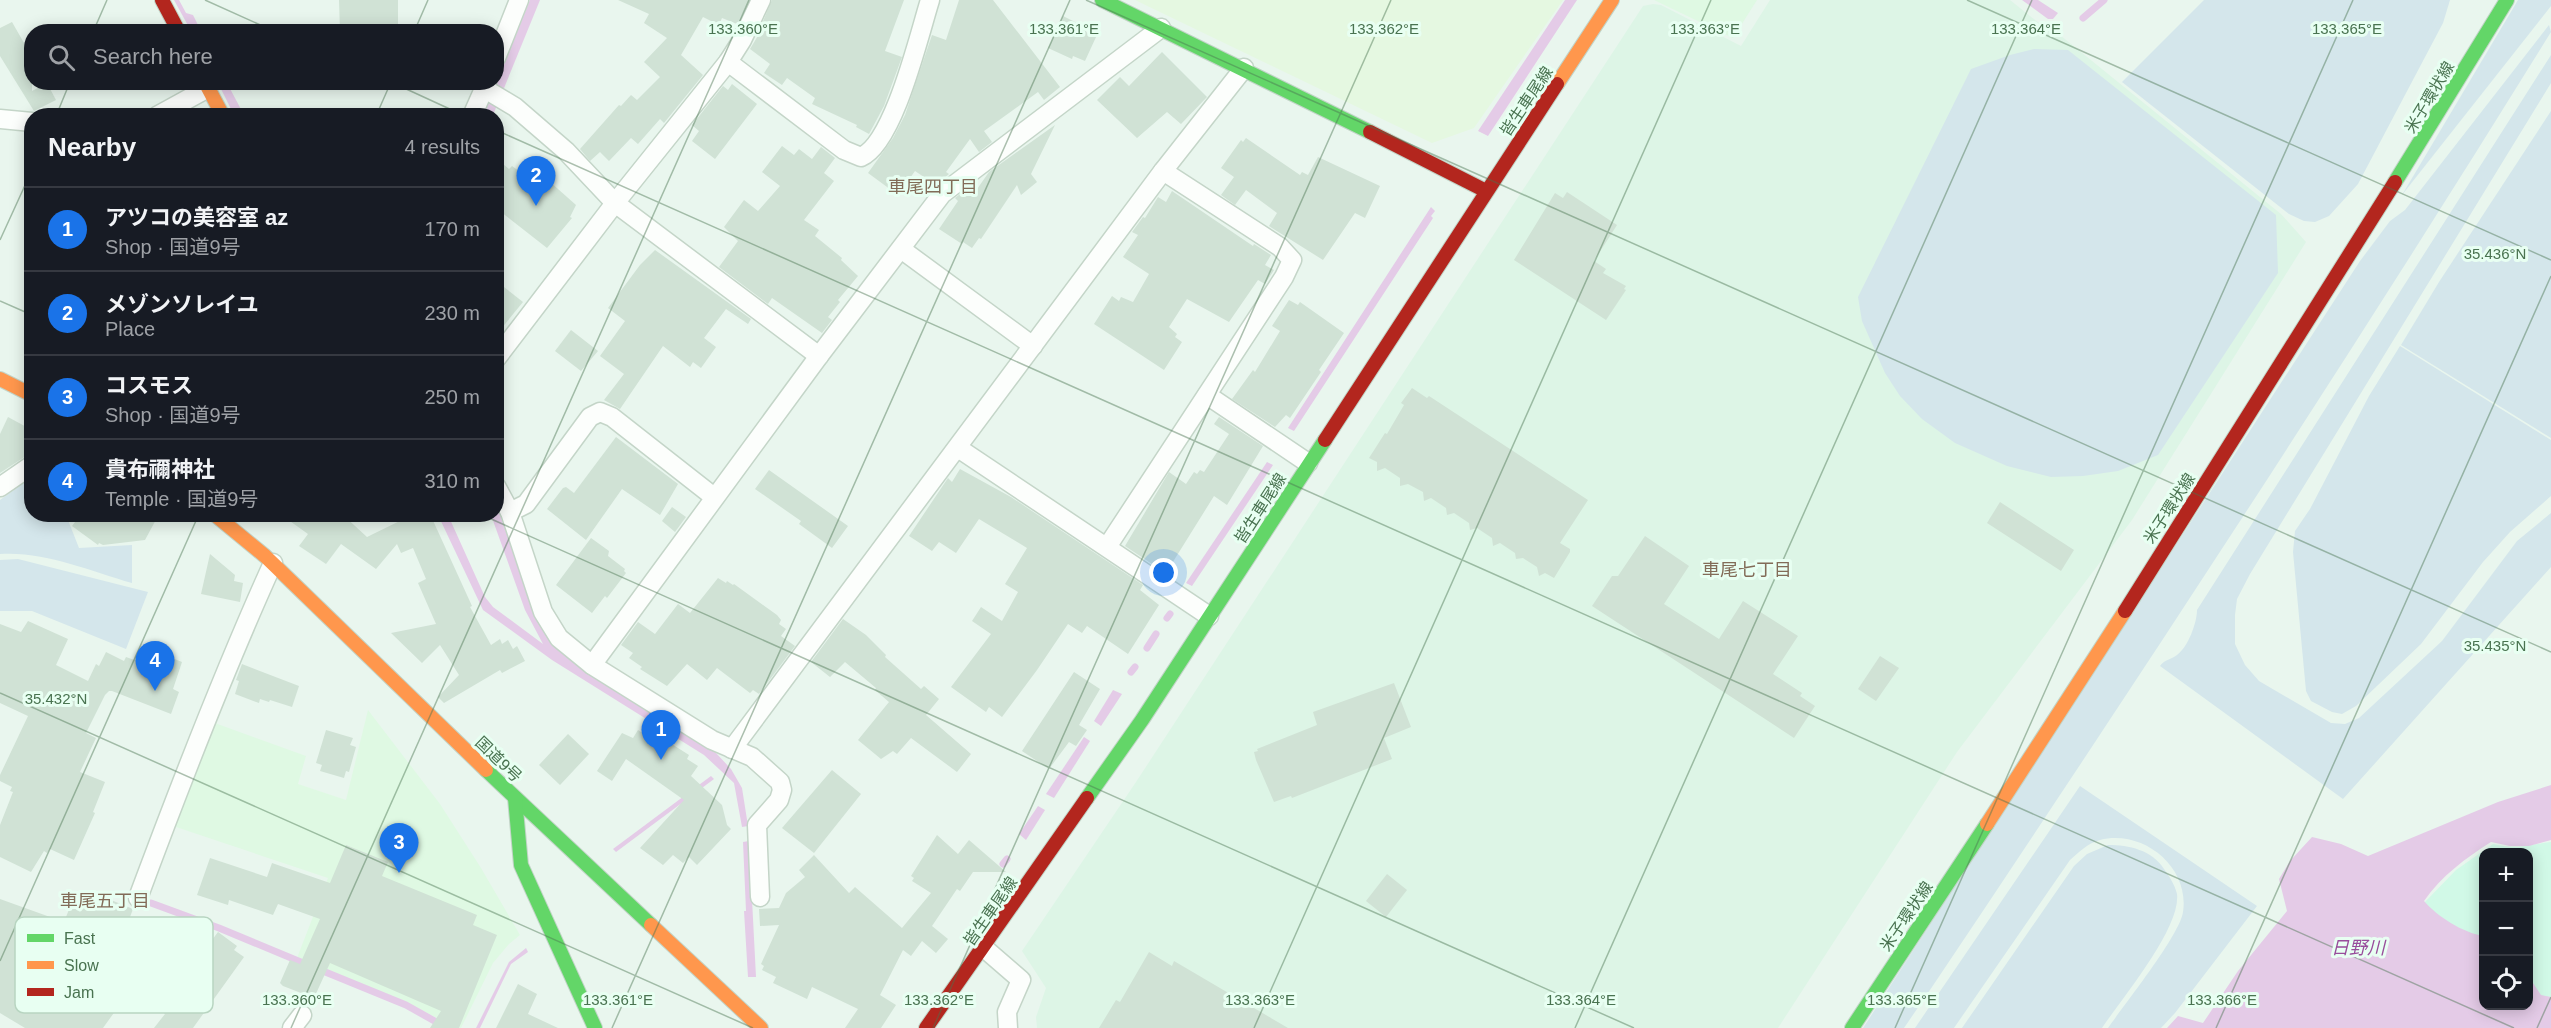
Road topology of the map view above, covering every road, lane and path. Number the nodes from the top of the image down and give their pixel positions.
1 (162, 0) edge
2 (519, 0) edge
3 (761, 0) edge
4 (930, 0) edge
5 (1102, 0) edge
6 (1612, 0) edge
7 (2507, 0) edge
8 (175, 24) edge
9 (1161, 28) junction
10 (504, 38) edge
11 (728, 62) junction
12 (1244, 68) junction
13 (199, 90) edge
14 (210, 90) edge
15 (484, 90) edge
16 (492, 90) edge
17 (170, 108) edge
18 (219, 108) edge
19 (476, 108) edge
20 (0, 119) edge
21 (24, 121) edge
22 (1163, 171) junction
23 (1486, 191) junction
24 (615, 203) junction
25 (901, 249) junction
26 (1033, 346) junction
27 (504, 349) edge
28 (819, 356) junction
29 (0, 379) edge
30 (24, 391) edge
31 (1207, 395) junction
32 (958, 448) junction
33 (1308, 463) junction
34 (24, 470) edge
35 (0, 487) edge
36 (714, 497) junction
37 (504, 501) edge
38 (510, 512) junction
39 (224, 522) edge
40 (1107, 547) junction
41 (273, 563) junction
42 (1209, 616) junction
43 (592, 665) junction
44 (732, 749) junction
45 (515, 798) junction
46 (760, 897) dead end
47 (138, 898) dead end
48 (984, 948) junction
49 (595, 1028) edge
50 (761, 1028) edge
51 (926, 1028) edge
52 (1008, 1028) edge
53 (1852, 1028) edge

1 - 8 main road
2 - 10 street
3 - 11 street
4 - 11 street
5 - 9 main road
6 - 23 main road, 皆生車尾線
7 - 53 main road, 米子環状線
9 - 12 main road
9 - 25 street
11 - 24 street
12 - 22 street
12 - 23 main road
13 - 17 street
14 - 18 main road
15 - 19 street
16 - 24 street
20 - 21 street
22 - 26 street
22 - 31 street
23 - 33 main road, 皆生車尾線
24 - 27 street
24 - 28 street
25 - 26 street
25 - 28 street
26 - 32 street
28 - 36 street
29 - 30 main road
31 - 33 street
31 - 40 street
32 - 40 street
32 - 44 street
33 - 42 main road, 皆生車尾線
34 - 35 street
36 - 38 street
36 - 43 street
37 - 38 street
38 - 43 street
39 - 41 main road, 国道9号
40 - 42 street
41 - 45 main road, 国道9号
41 - 47 street
42 - 48 main road, 皆生車尾線
43 - 44 street
44 - 46 street
45 - 49 main road
45 - 50 main road, 国道9号
48 - 51 main road, 皆生車尾線
48 - 52 street

